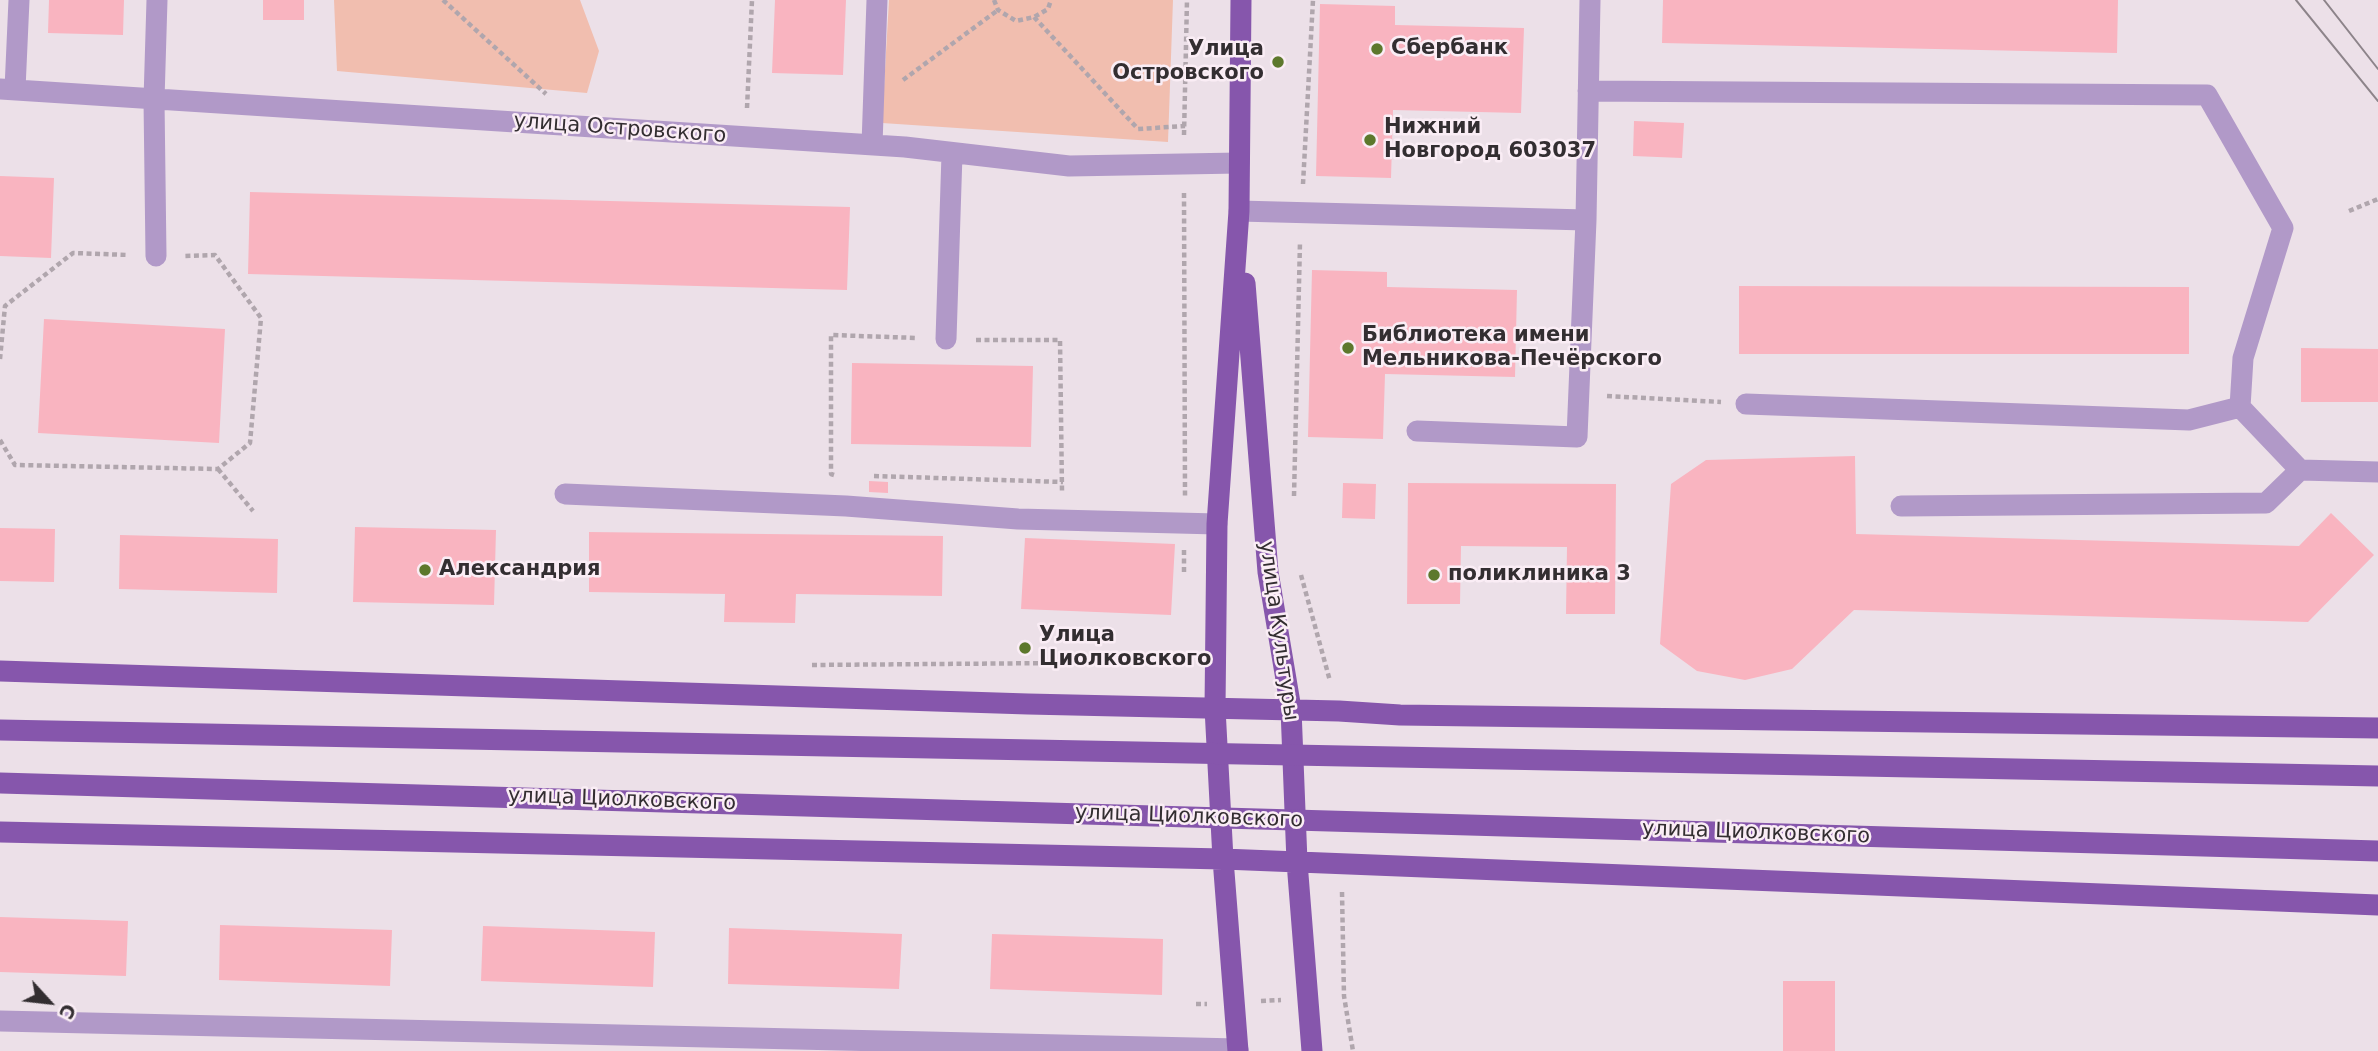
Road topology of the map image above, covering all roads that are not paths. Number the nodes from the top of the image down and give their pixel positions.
1 (19, 0) edge
2 (157, 0) edge
3 (877, 0) edge
4 (1241, 0) edge
5 (1590, 0) edge
6 (8, 89) edge
7 (1588, 91) junction
8 (154, 100) junction
9 (872, 145) junction
10 (952, 154) junction
11 (1239, 163) junction
12 (1239, 211) junction
13 (1586, 220) junction
14 (156, 256) road end
15 (946, 339) road end
16 (1746, 404) road end
17 (2240, 407) junction
18 (1417, 431) dead end
19 (2300, 470) junction
20 (2378, 472) edge
21 (565, 494) dead end
22 (1901, 506) dead end
23 (1217, 524) junction
24 (0, 671) edge
25 (1215, 708) junction
26 (1291, 709) junction
27 (2378, 728) edge
28 (0, 730) edge
29 (2378, 776) edge
30 (0, 783) edge
31 (0, 832) edge
32 (2378, 851) edge
33 (1223, 859) junction
34 (1297, 862) junction
35 (2378, 905) edge
36 (0, 1021) edge
37 (1238, 1050) edge
38 (1312, 1051) edge

1 - 6 street
2 - 8 street
3 - 9 street
4 - 11 main road, улица Культуры
5 - 7 street
6 - 8 street, улица Островского
7 - 13 street
7 - 17 street
8 - 9 street, улица Островского
8 - 14 street
9 - 10 street, улица Островского
10 - 11 street, улица Островского
10 - 15 street
11 - 12 main road, улица Культуры
12 - 13 street
12 - 23 main road, улица Культуры
12 - 26 main road, улица Культуры
13 - 18 street
16 - 17 street
17 - 19 street
19 - 20 street
19 - 22 street
21 - 23 street
23 - 25 main road, улица Культуры
24 - 25 main road
25 - 26 main road
25 - 33 main road, улица Культуры
26 - 27 main road
26 - 34 main road, улица Культуры
28 - 29 main road, bridge
30 - 32 main road, улица Циолковского, bridge
31 - 33 main road
33 - 34 main road
33 - 37 main road, улица Культуры
34 - 35 main road
34 - 38 main road, улица Культуры
36 - 37 street

